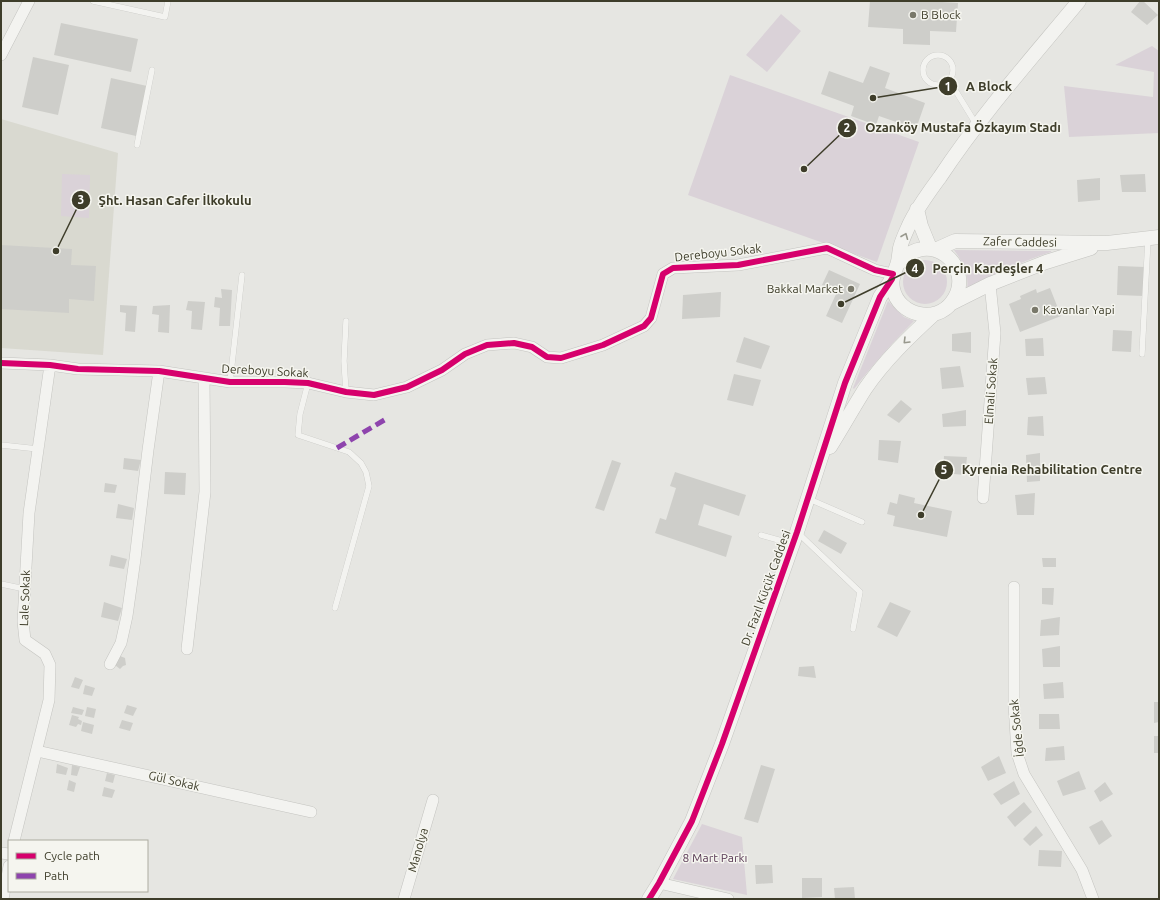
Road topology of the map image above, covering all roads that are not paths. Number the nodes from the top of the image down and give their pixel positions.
1 (29, 1) edge
2 (93, 1) edge
3 (168, 1) edge
4 (1079, 1) edge
5 (1, 55) edge
6 (152, 70) dead end
7 (949, 80) junction
8 (977, 125) junction
9 (137, 145) dead end
10 (917, 209) junction
11 (1153, 238) edge
12 (1107, 243) junction
13 (932, 249) junction
14 (894, 273) junction
15 (242, 275) dead end
16 (990, 284) junction
17 (952, 303) junction
18 (934, 314) junction
19 (346, 321) dead end
20 (1142, 354) dead end
21 (1, 363) edge
22 (50, 366) junction
23 (160, 371) junction
24 (204, 378) junction
25 (230, 382) junction
26 (308, 383) junction
27 (346, 392) junction
28 (1, 445) edge
29 (38, 449) junction
30 (822, 458) junction
31 (983, 498) dead end
32 (808, 499) junction
33 (862, 522) dead end
34 (761, 534) dead end
35 (795, 538) junction
36 (1, 584) edge
37 (1014, 587) dead end
38 (25, 589) junction
39 (335, 608) dead end
40 (853, 629) dead end
41 (187, 649) dead end
42 (110, 664) dead end
43 (37, 751) junction
44 (433, 800) dead end
45 (311, 812) dead end
46 (14, 840) edge
47 (8, 872) edge
48 (660, 883) junction
49 (3, 899) edge
50 (404, 899) edge
51 (649, 899) edge
52 (728, 899) edge
53 (1093, 899) edge

1 - 5 street
2 - 3 lane
4 - 8 street, Dr. Fazıl Küçük Caddesi
6 - 9 lane
7 - 7 lane
7 - 8 lane
8 - 10 street, Dr. Fazıl Küçük Caddesi
10 - 13 street
14 -> 10 street, Dr. Fazıl Küçük Caddesi
11 - 12 street, Zafer Caddesi
11 - 20 lane
12 - 13 street, Zafer Caddesi
12 - 16 street, Zafer Caddesi
13 - 14 street
13 - 17 street
14 - 18 street
14 - 27 street, Dereboyu Sokak
14 - 30 street, Dr. Fazıl Küçük Caddesi
15 - 25 lane
16 - 17 street, Zafer Caddesi
16 - 31 street, Elmali Sokak
17 - 18 street
18 -> 30 street, Dr. Fazıl Küçük Caddesi
19 - 27 lane
21 - 22 street, Dereboyu Sokak
22 - 23 street, Dereboyu Sokak
22 - 29 street, Lale Sokak
23 - 24 street, Dereboyu Sokak
23 - 42 street
24 - 25 street, Dereboyu Sokak
24 - 41 street
25 - 26 street, Dereboyu Sokak
26 - 27 street, Dereboyu Sokak
26 - 39 lane
28 - 29 lane
29 - 38 street, Lale Sokak
30 - 32 street, Dr. Fazıl Küçük Caddesi
32 - 33 lane
32 - 35 street, Dr. Fazıl Küçük Caddesi
34 - 35 lane
35 - 40 lane
35 - 48 street, Dr. Fazıl Küçük Caddesi
36 - 38 lane
37 - 53 street, İĝde Sokak
38 - 43 street, Lale Sokak
43 - 45 street, Gül Sokak
43 - 46 street, Lale Sokak
44 - 50 street, Manolya
47 - 49 street
48 - 51 street, Dr. Fazıl Küçük Caddesi
48 - 52 street

